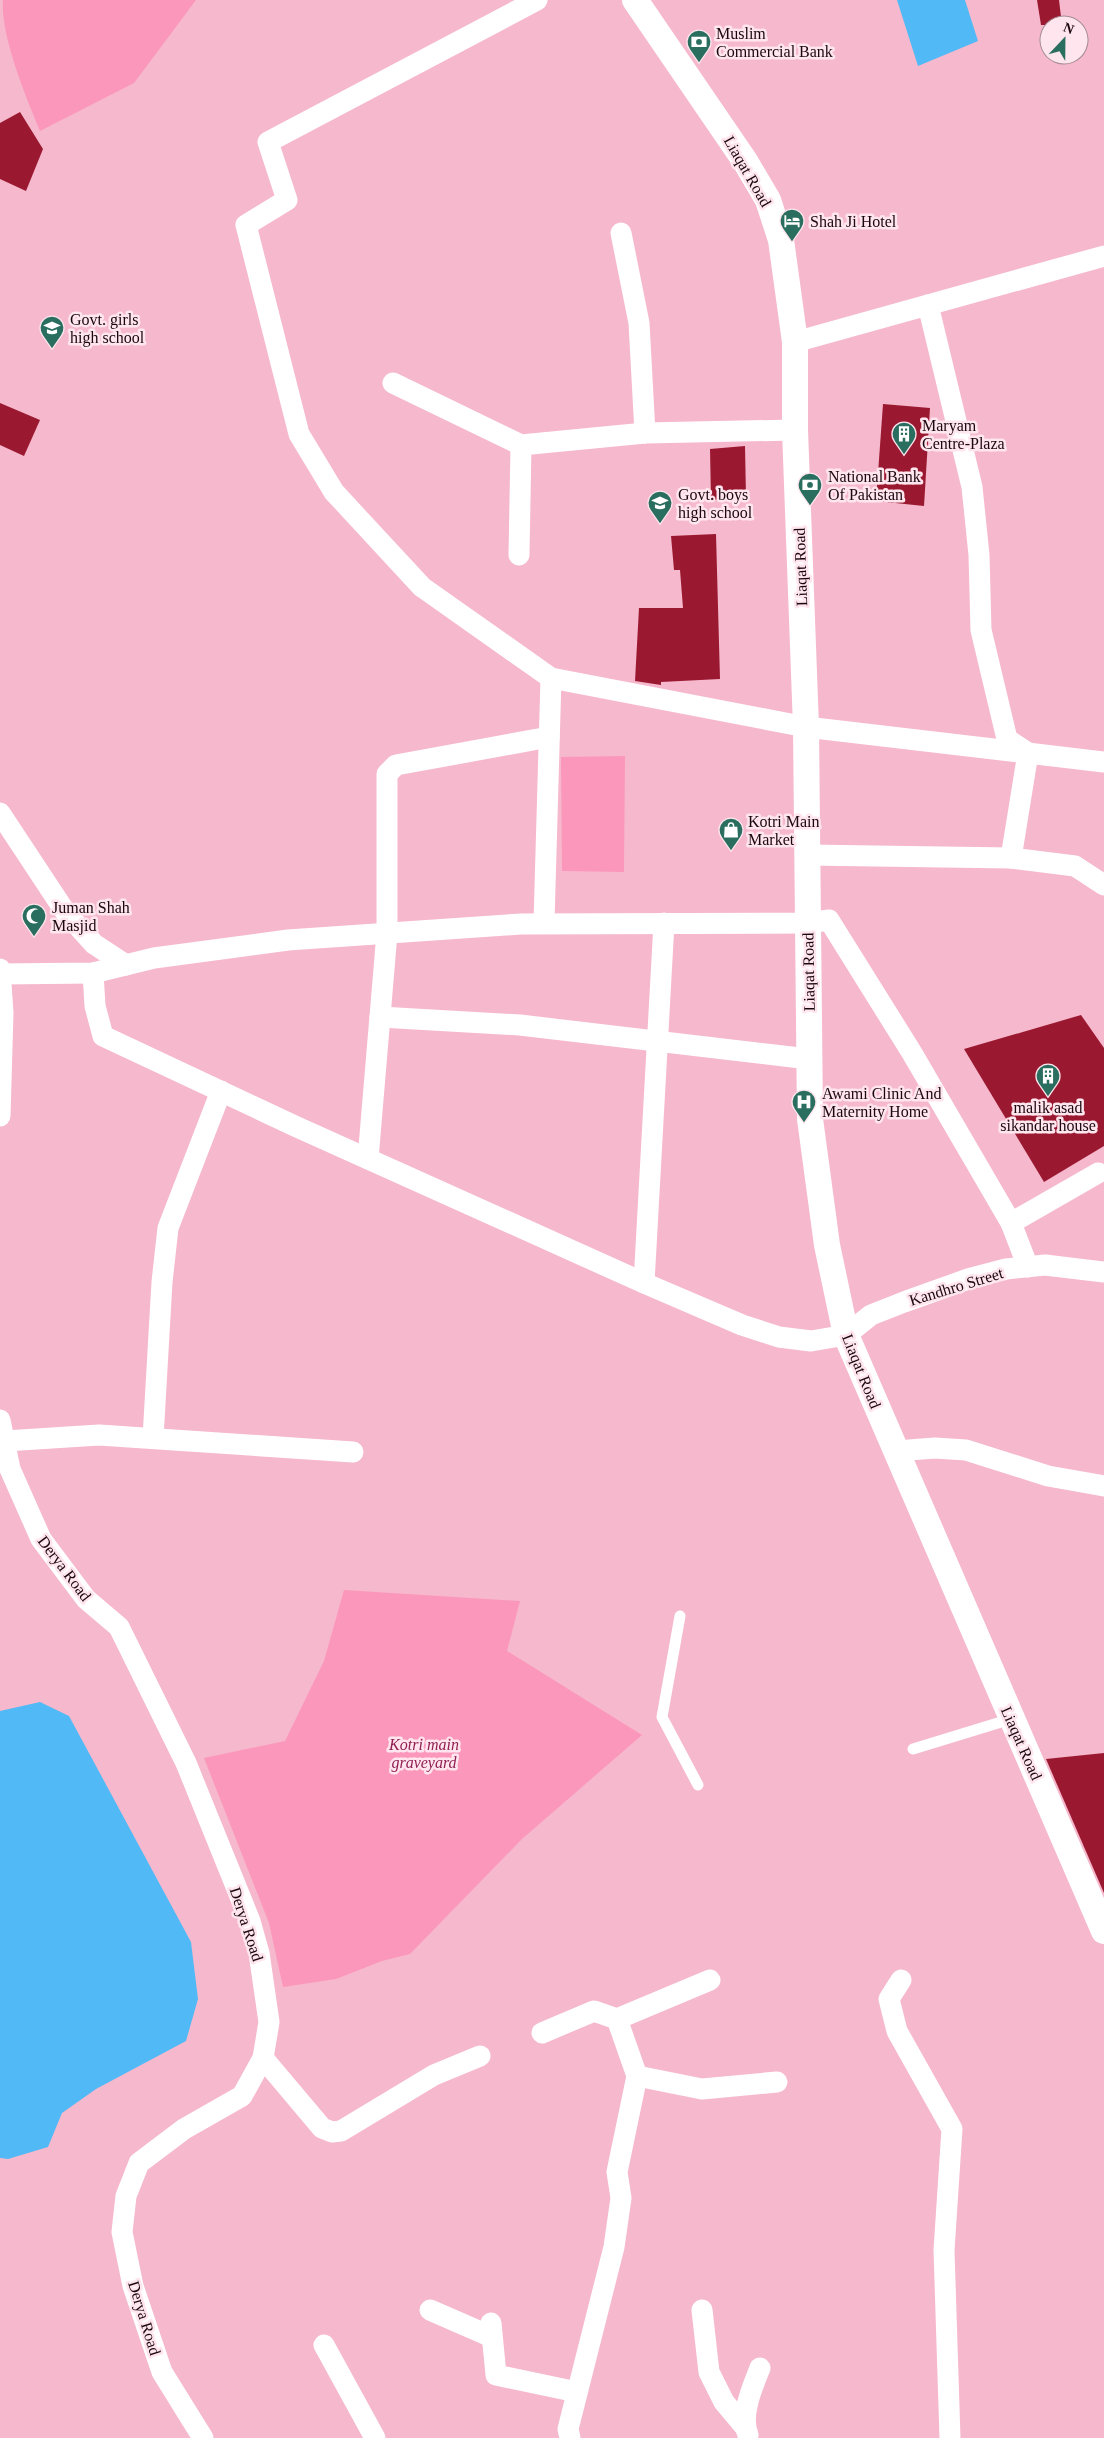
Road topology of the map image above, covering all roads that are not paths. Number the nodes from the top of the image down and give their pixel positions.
1 (537, 0) edge
2 (635, 0) edge
3 (621, 233) dead end
4 (1104, 256) edge
5 (928, 305) junction
6 (795, 342) junction
7 (393, 383) dead end
8 (795, 430) junction
9 (645, 433) junction
10 (521, 445) junction
11 (519, 555) dead end
12 (551, 678) junction
13 (806, 727) junction
14 (549, 737) junction
15 (1028, 753) junction
16 (1104, 762) edge
17 (0, 813) edge
18 (807, 855) junction
19 (1011, 858) junction
20 (1104, 885) edge
21 (544, 922) junction
22 (664, 923) junction
23 (808, 923) junction
24 (387, 933) junction
25 (126, 965) junction
26 (0, 969) edge
27 (94, 973) junction
28 (0, 974) edge
29 (380, 1017) junction
30 (657, 1041) junction
31 (809, 1058) junction
32 (220, 1091) junction
33 (0, 1116) edge
34 (368, 1159) junction
35 (1098, 1173) dead end
36 (1011, 1224) junction
37 (1028, 1267) junction
38 (1104, 1272) edge
39 (644, 1283) junction
40 (846, 1335) junction
41 (0, 1420) edge
42 (153, 1438) junction
43 (5, 1441) junction
44 (353, 1452) dead end
45 (896, 1452) junction
46 (1104, 1486) edge
47 (680, 1616) dead end
48 (1011, 1718) junction
49 (913, 1749) dead end
50 (698, 1784) dead end
51 (1104, 1931) edge
52 (710, 1980) dead end
53 (901, 1980) dead end
54 (617, 2019) junction
55 (542, 2033) dead end
56 (480, 2056) dead end
57 (263, 2058) junction
58 (637, 2076) junction
59 (777, 2082) dead end
60 (430, 2310) dead end
61 (702, 2310) dead end
62 (324, 2345) dead end
63 (760, 2368) dead end
64 (577, 2392) junction
65 (747, 2433) edge
66 (203, 2438) edge
67 (374, 2438) edge
68 (570, 2438) edge
69 (950, 2438) edge

1 - 12 street
2 - 6 street, Liaqat Road
3 - 9 street
4 - 5 street
5 - 6 street
5 - 15 street
6 - 8 street, Liaqat Road
7 - 10 street
8 - 9 street
8 - 13 street, Liaqat Road
9 - 10 street
10 - 11 street
12 - 13 street
12 - 14 street
13 - 15 street
13 - 18 street, Liaqat Road
14 - 21 street
14 - 24 street
15 - 16 street
15 - 19 street
17 - 25 street
18 - 19 street
18 - 23 street, Liaqat Road
19 - 20 street
21 - 22 street
21 - 24 street
22 - 23 street
22 - 30 street
23 - 31 street, Liaqat Road
23 - 36 street
24 - 25 street
24 - 29 street
25 - 27 street
26 - 28 street
27 - 28 street
27 - 32 street
28 - 33 street
29 - 30 street
29 - 34 street
30 - 31 street
30 - 39 street
31 - 40 street, Liaqat Road
32 - 34 street
32 - 42 street
34 - 39 street
35 - 36 street
36 - 37 street
37 - 38 street, Kandhro Street
37 - 40 street, Kandhro Street
39 - 40 street
40 - 45 street, Liaqat Road
41 - 43 street, Derya Road
42 - 43 street
42 - 44 street
43 - 57 street, Derya Road
45 - 46 street
45 - 48 street, Liaqat Road
47 - 50 lane
48 - 49 lane
48 - 51 street, Liaqat Road
52 - 54 street
53 - 69 street
54 - 55 street
54 - 58 street
56 - 57 street
57 - 66 street, Derya Road
58 - 59 street
58 - 64 street
60 - 64 street
61 - 65 street
62 - 67 street
63 - 65 street
64 - 68 street

